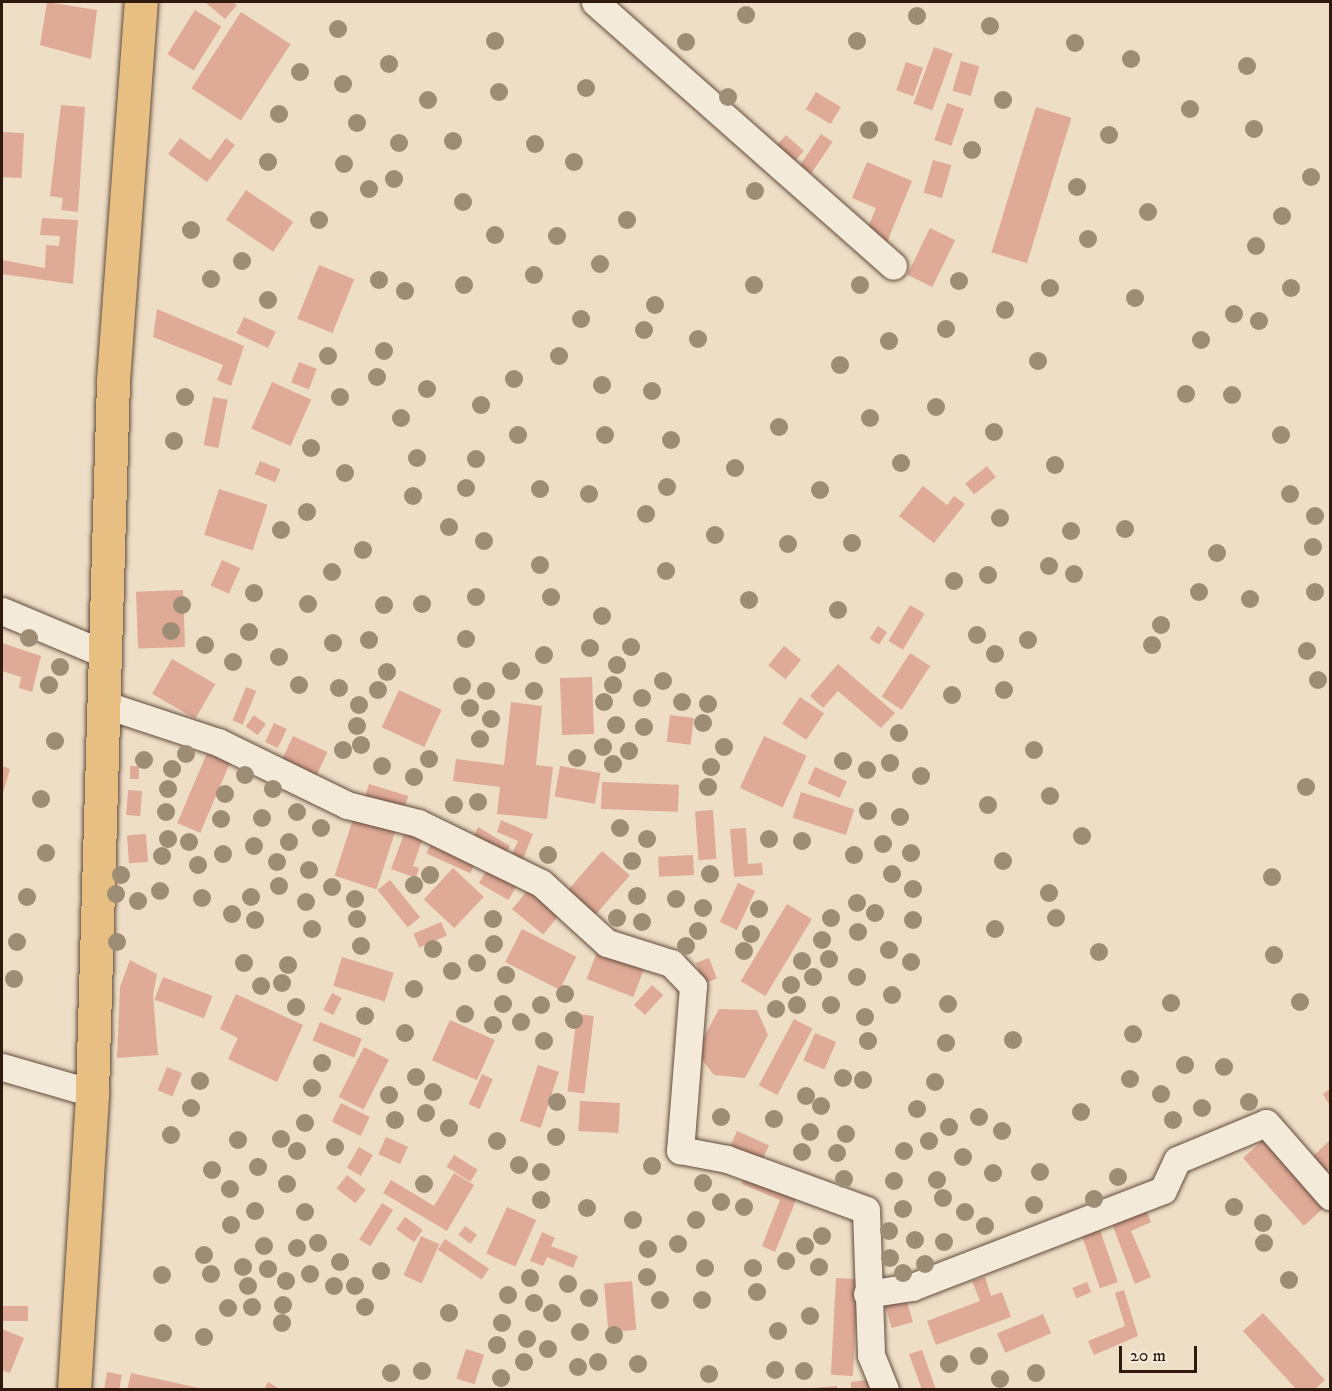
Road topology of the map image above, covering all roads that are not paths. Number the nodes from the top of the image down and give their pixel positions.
1 (595, 2) edge
2 (143, 3) edge
3 (893, 266) dead end
4 (2, 611) edge
5 (105, 654) junction
6 (103, 704) junction
7 (2, 1067) edge
8 (92, 1093) junction
9 (1330, 1196) edge
10 (867, 1294) junction
11 (74, 1389) edge
12 (885, 1389) edge

1 - 3 street
2 - 5 main road
4 - 5 street
5 - 6 main road
6 - 8 main road
6 - 10 street
7 - 8 street
8 - 11 main road
9 - 10 street
10 - 12 street

